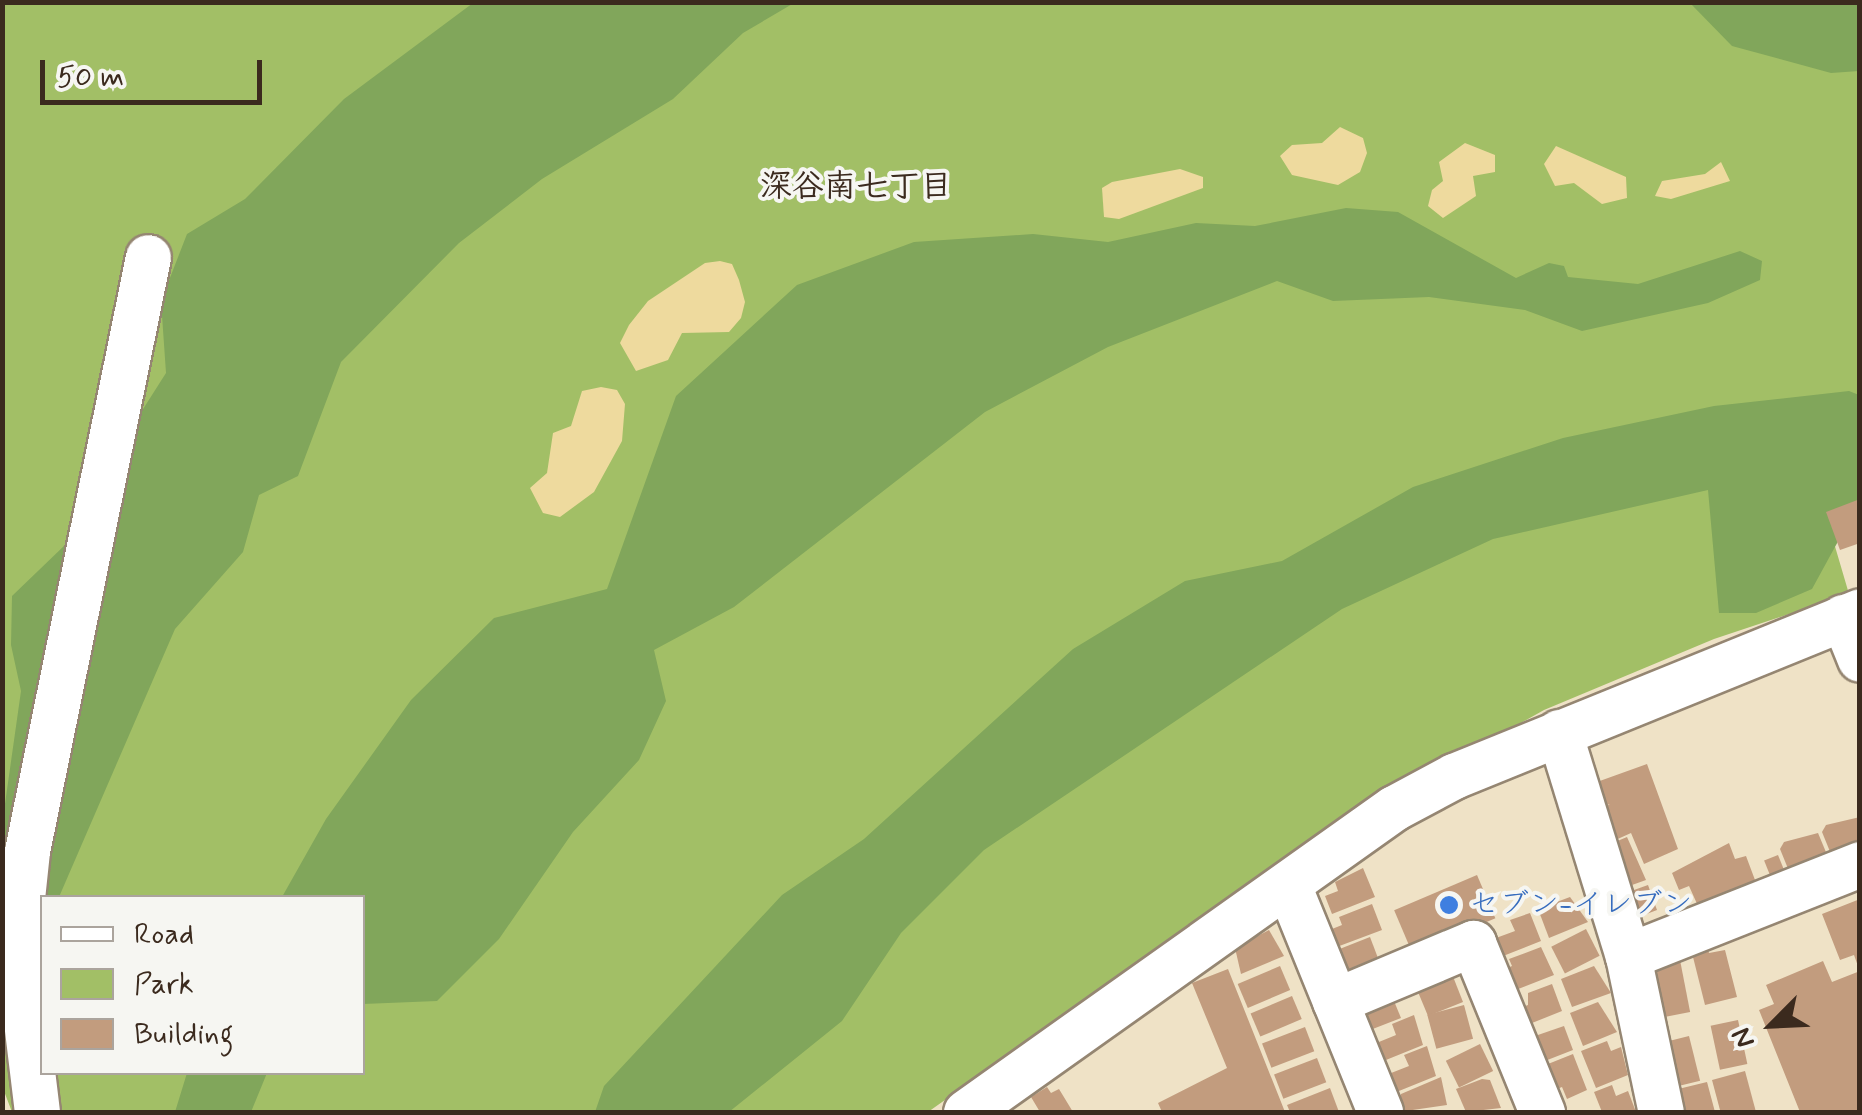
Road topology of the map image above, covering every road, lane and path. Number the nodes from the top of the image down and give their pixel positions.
1 (148, 257) dead end
2 (1851, 614) edge
3 (1860, 659) edge
4 (1559, 732) junction
5 (1860, 864) edge
6 (1288, 885) junction
7 (1628, 956) junction
8 (1335, 1001) junction
9 (982, 1108) edge
10 (37, 1112) edge
11 (1380, 1112) edge
12 (1542, 1112) edge
13 (1661, 1112) edge

1 - 10 street
2 - 3 street
2 - 4 street
4 - 6 street
4 - 7 street
5 - 7 street
6 - 8 street
6 - 9 street
7 - 13 street
8 - 11 street
8 - 12 street

